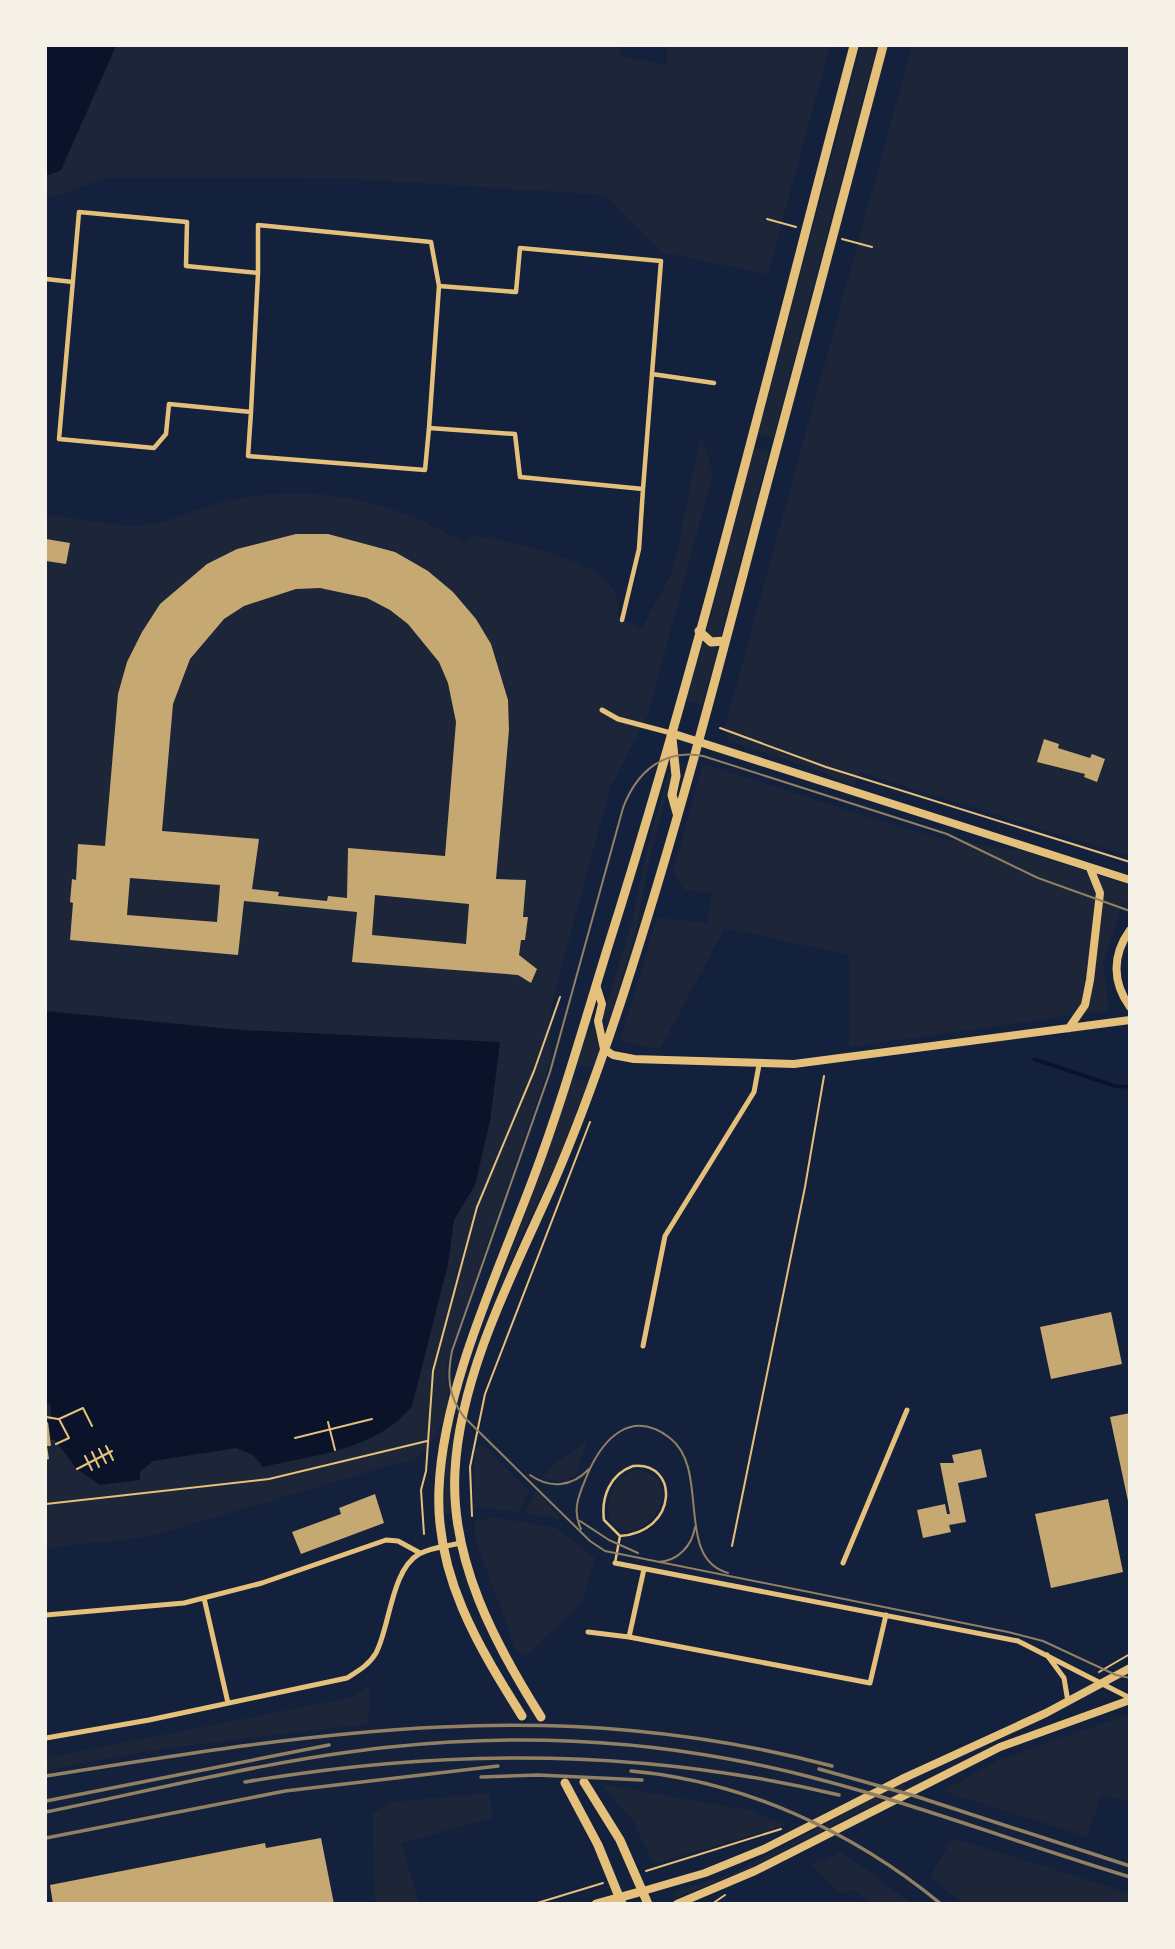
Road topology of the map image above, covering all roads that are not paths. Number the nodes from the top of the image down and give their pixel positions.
1 (855, 46) edge
2 (883, 46) edge
3 (258, 273) junction
4 (46, 279) edge
5 (73, 282) junction
6 (439, 286) junction
7 (652, 374) junction
8 (714, 383) dead end
9 (251, 412) junction
10 (429, 428) junction
11 (643, 489) junction
12 (622, 620) dead end
13 (699, 631) junction
14 (725, 641) junction
15 (602, 710) dead end
16 (671, 733) junction
17 (699, 743) junction
18 (678, 815) junction
19 (1090, 868) junction
20 (1129, 880) edge
21 (1129, 930) edge
22 (596, 985) junction
23 (1129, 1007) edge
24 (1129, 1020) edge
25 (1069, 1028) junction
26 (604, 1049) junction
27 (759, 1065) junction
28 (643, 1346) dead end
29 (907, 1410) dead end
30 (620, 1536) junction
31 (461, 1543) junction
32 (443, 1546) junction
33 (420, 1553) junction
34 (615, 1563) joint
35 (843, 1563) dead end
36 (644, 1569) junction
37 (204, 1598) junction
38 (46, 1615) edge
39 (886, 1615) junction
40 (588, 1632) dead end
41 (629, 1637) junction
42 (1045, 1653) junction
43 (1129, 1668) edge
44 (1101, 1683) junction
45 (1129, 1699) edge
46 (1068, 1702) junction
47 (228, 1703) junction
48 (522, 1716) dead end
49 (541, 1717) dead end
50 (46, 1738) edge
51 (584, 1782) dead end
52 (565, 1783) dead end
53 (643, 1891) junction
54 (621, 1900) edge
55 (596, 1903) edge
56 (648, 1903) edge
57 (677, 1903) edge

1 - 13 main road
2 - 14 main road
3 - 5 street
3 - 6 street
3 - 9 street
4 - 5 street
5 - 9 street
6 - 7 street
6 - 10 street
7 - 8 street
7 - 11 street
9 - 10 street
10 - 11 street
11 - 12 street
13 - 14 main road
13 - 16 main road
14 - 17 main road
15 - 16 street
16 - 17 main road
16 - 18 main road
16 - 22 main road
17 - 18 main road
17 - 19 main road
18 - 26 main road
19 - 20 main road
19 - 25 main road
21 - 23 main road
22 - 26 main road
22 - 32 main road
24 - 25 main road
25 - 27 main road
26 - 27 main road
26 - 31 main road
27 - 28 street
29 - 35 street
30 - 30 lane
30 - 34 lane
31 - 32 street
31 - 49 main road
32 - 33 street
32 - 48 main road
33 - 37 street
33 - 47 street
34 - 36 street
36 - 39 street
36 - 41 street
37 - 38 street
37 - 47 street
39 - 41 street
39 - 42 street
40 - 41 street
42 - 44 street
42 - 46 street
43 - 44 main road
44 - 45 street
44 - 46 main road
45 - 57 main road
46 - 53 main road
47 - 50 street
51 - 53 main road
52 - 54 main road
53 - 54 main road
53 - 56 main road
54 - 55 main road

